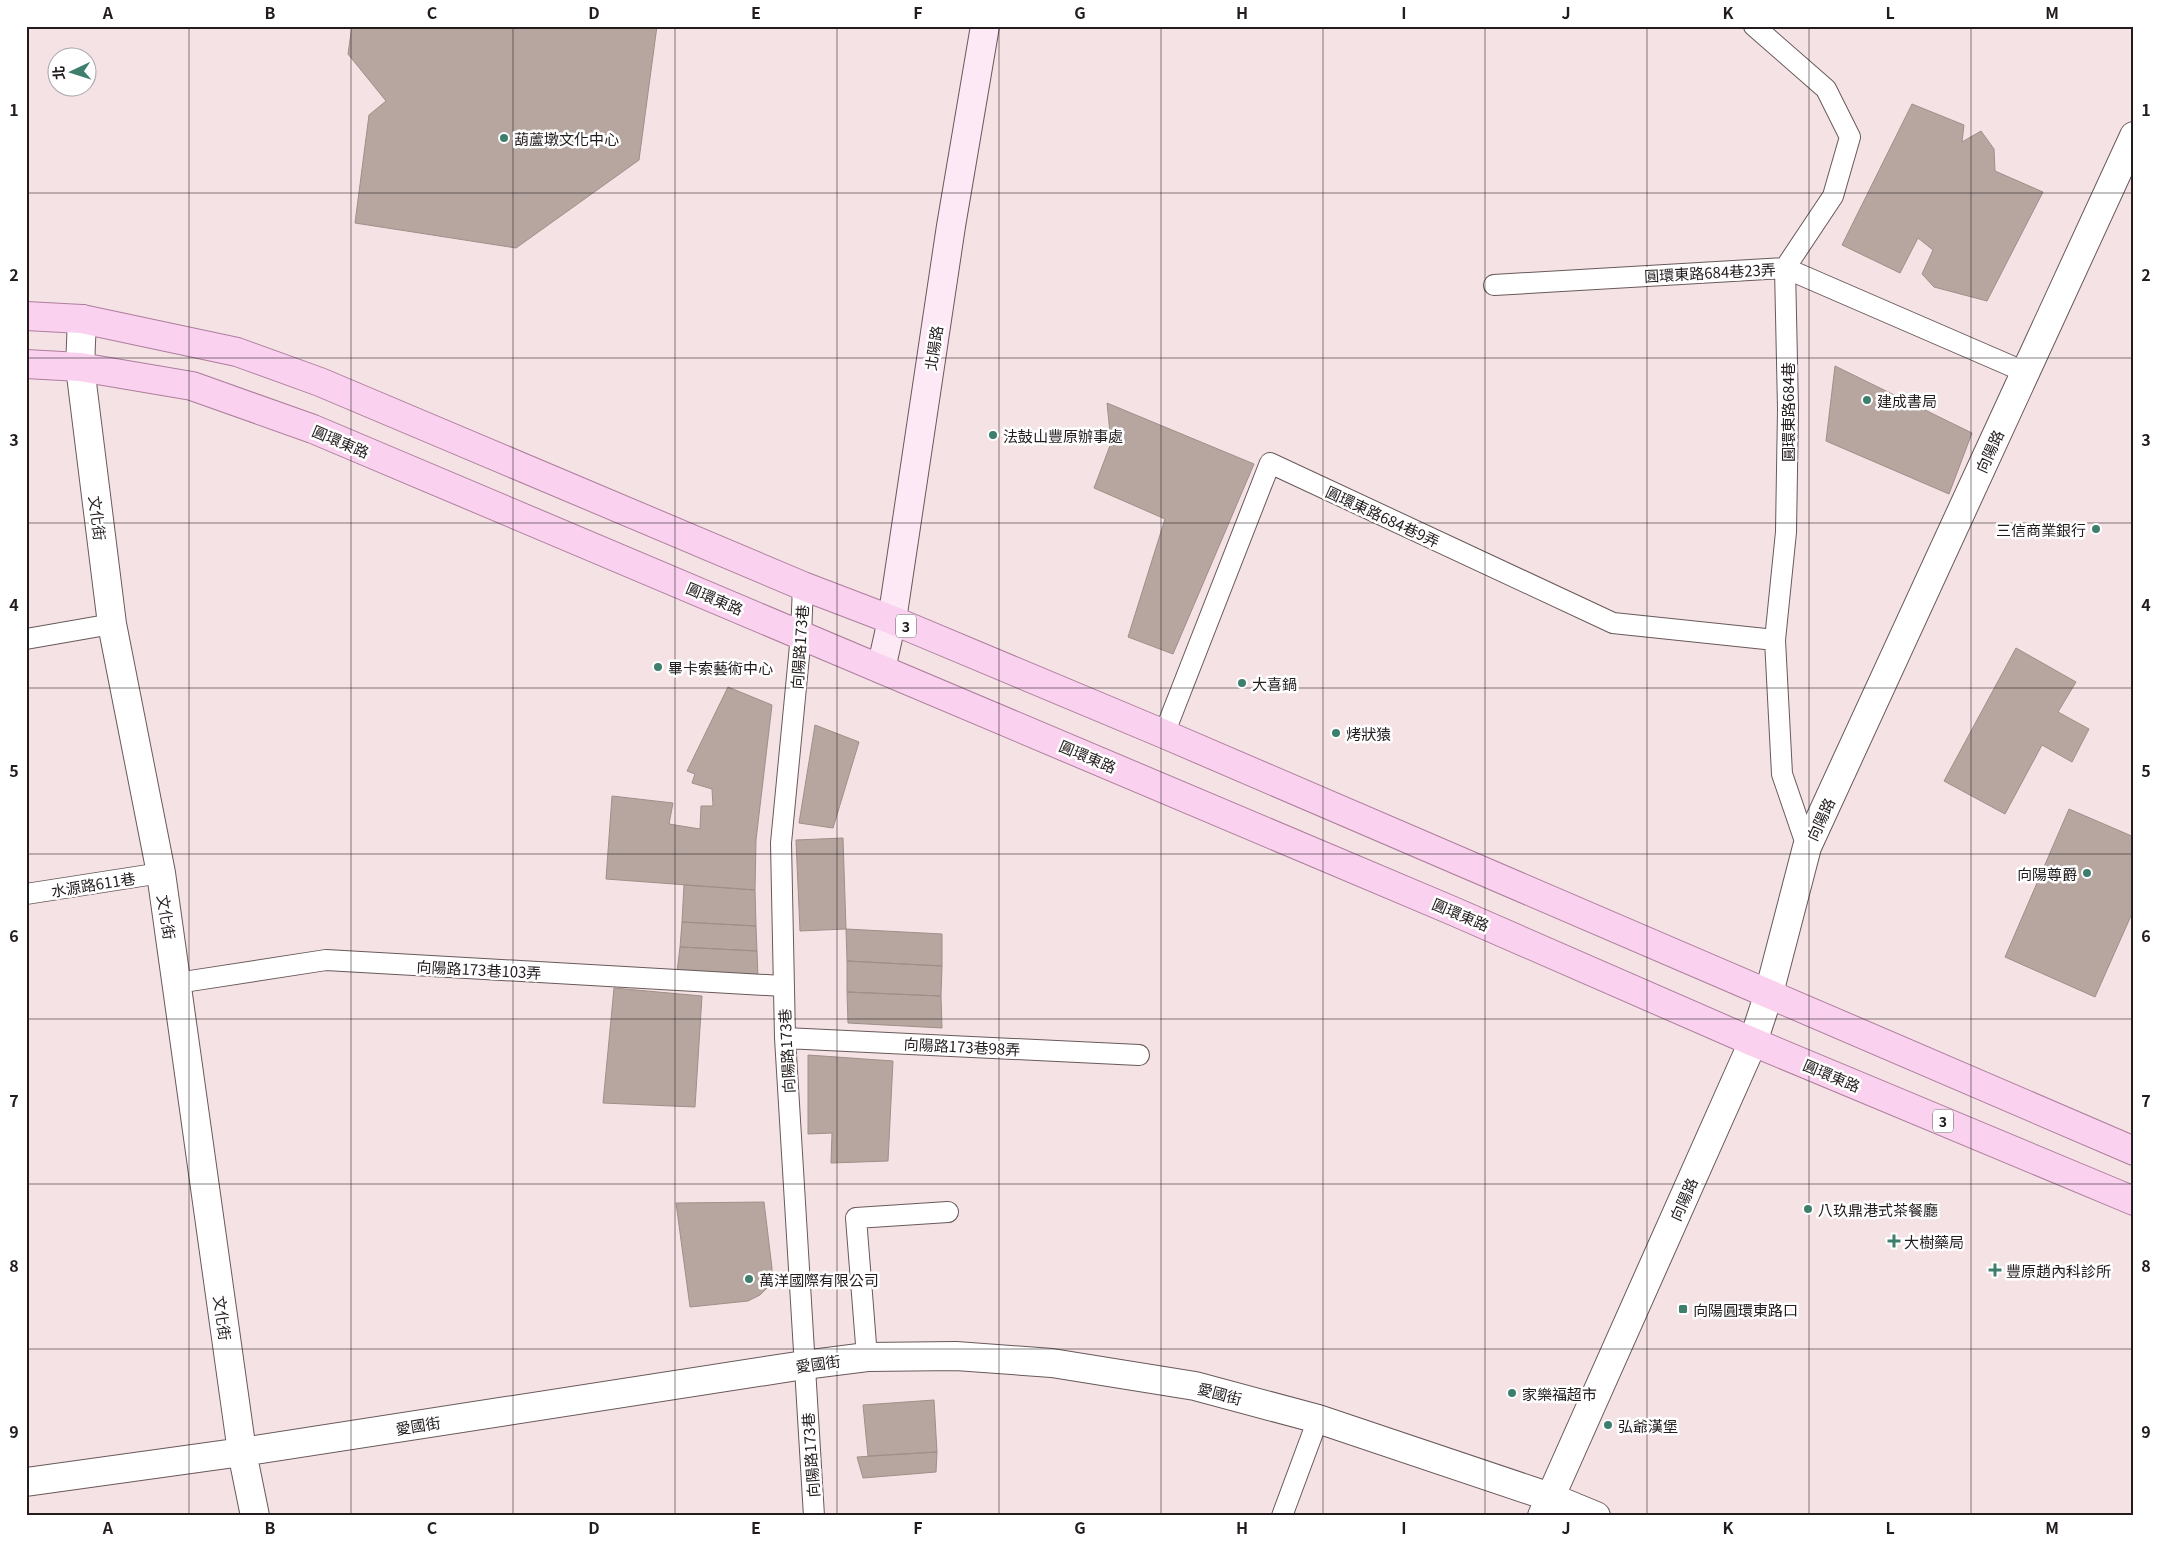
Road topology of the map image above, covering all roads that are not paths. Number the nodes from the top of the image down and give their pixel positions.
1 (985, 26) edge
2 (1754, 26) edge
3 (2134, 136) edge
4 (1785, 268) junction
5 (1494, 285) dead end
6 (26, 316) edge
7 (82, 319) junction
8 (26, 364) edge
9 (80, 367) junction
10 (2025, 372) junction
11 (802, 586) junction
12 (892, 620) junction
13 (112, 624) junction
14 (802, 635) junction
15 (26, 639) edge
16 (1775, 640) junction
17 (881, 669) junction
18 (1164, 734) junction
19 (1807, 848) junction
20 (160, 873) junction
21 (26, 894) edge
22 (177, 983) junction
23 (783, 986) junction
24 (1769, 994) junction
25 (785, 1038) junction
26 (1753, 1042) junction
27 (1139, 1055) dead end
28 (2134, 1151) edge
29 (2134, 1201) edge
30 (948, 1212) dead end
31 (867, 1357) junction
32 (804, 1365) junction
33 (1318, 1419) junction
34 (242, 1452) junction
35 (26, 1482) edge
36 (1546, 1506) edge
37 (255, 1516) edge
38 (814, 1516) edge
39 (1282, 1516) edge
40 (1596, 1516) edge

1 - 12 street, 北陽路
2 - 4 lane
3 - 10 street, 向陽路
4 - 5 lane, 圓環東路684巷23弄
4 - 10 lane, 圓環東路684巷23弄
4 - 16 lane, 圓環東路684巷
6 - 7 main road, 3
7 - 9 street, 文化街
7 - 11 main road, 3
8 - 9 main road, 圓環東路 / 3
9 - 13 street, 文化街
9 - 14 main road, 圓環東路 / 3
10 - 19 street, 向陽路
11 - 12 main road, 3
11 - 14 lane, 向陽路173巷
12 - 17 street, 北陽路
12 - 18 main road, 3
13 - 15 lane
13 - 20 street, 文化街
14 - 17 main road, 圓環東路 / 3
14 - 23 lane, 向陽路173巷
16 - 18 lane, 圓環東路684巷9弄
16 - 19 lane, 圓環東路684巷
17 - 26 main road, 圓環東路 / 3
18 - 24 main road, 3
19 - 24 street, 向陽路
20 - 21 lane, 水源路611巷
20 - 22 street, 文化街
22 - 23 lane, 向陽路173巷103弄
22 - 34 street, 文化街
23 - 25 lane, 向陽路173巷
24 - 26 street, 向陽路
24 - 28 main road, 3
25 - 27 lane, 向陽路173巷98弄
25 - 32 lane, 向陽路173巷
26 - 29 main road, 圓環東路 / 3
26 - 36 street, 向陽路
30 - 31 lane
31 - 32 street, 愛國街
31 - 33 street, 愛國街
32 - 34 street, 愛國街
32 - 38 lane, 向陽路173巷
33 - 36 street, 愛國街
33 - 39 lane
34 - 35 street, 愛國街
34 - 37 street, 文化街
36 - 40 street, 愛國街

